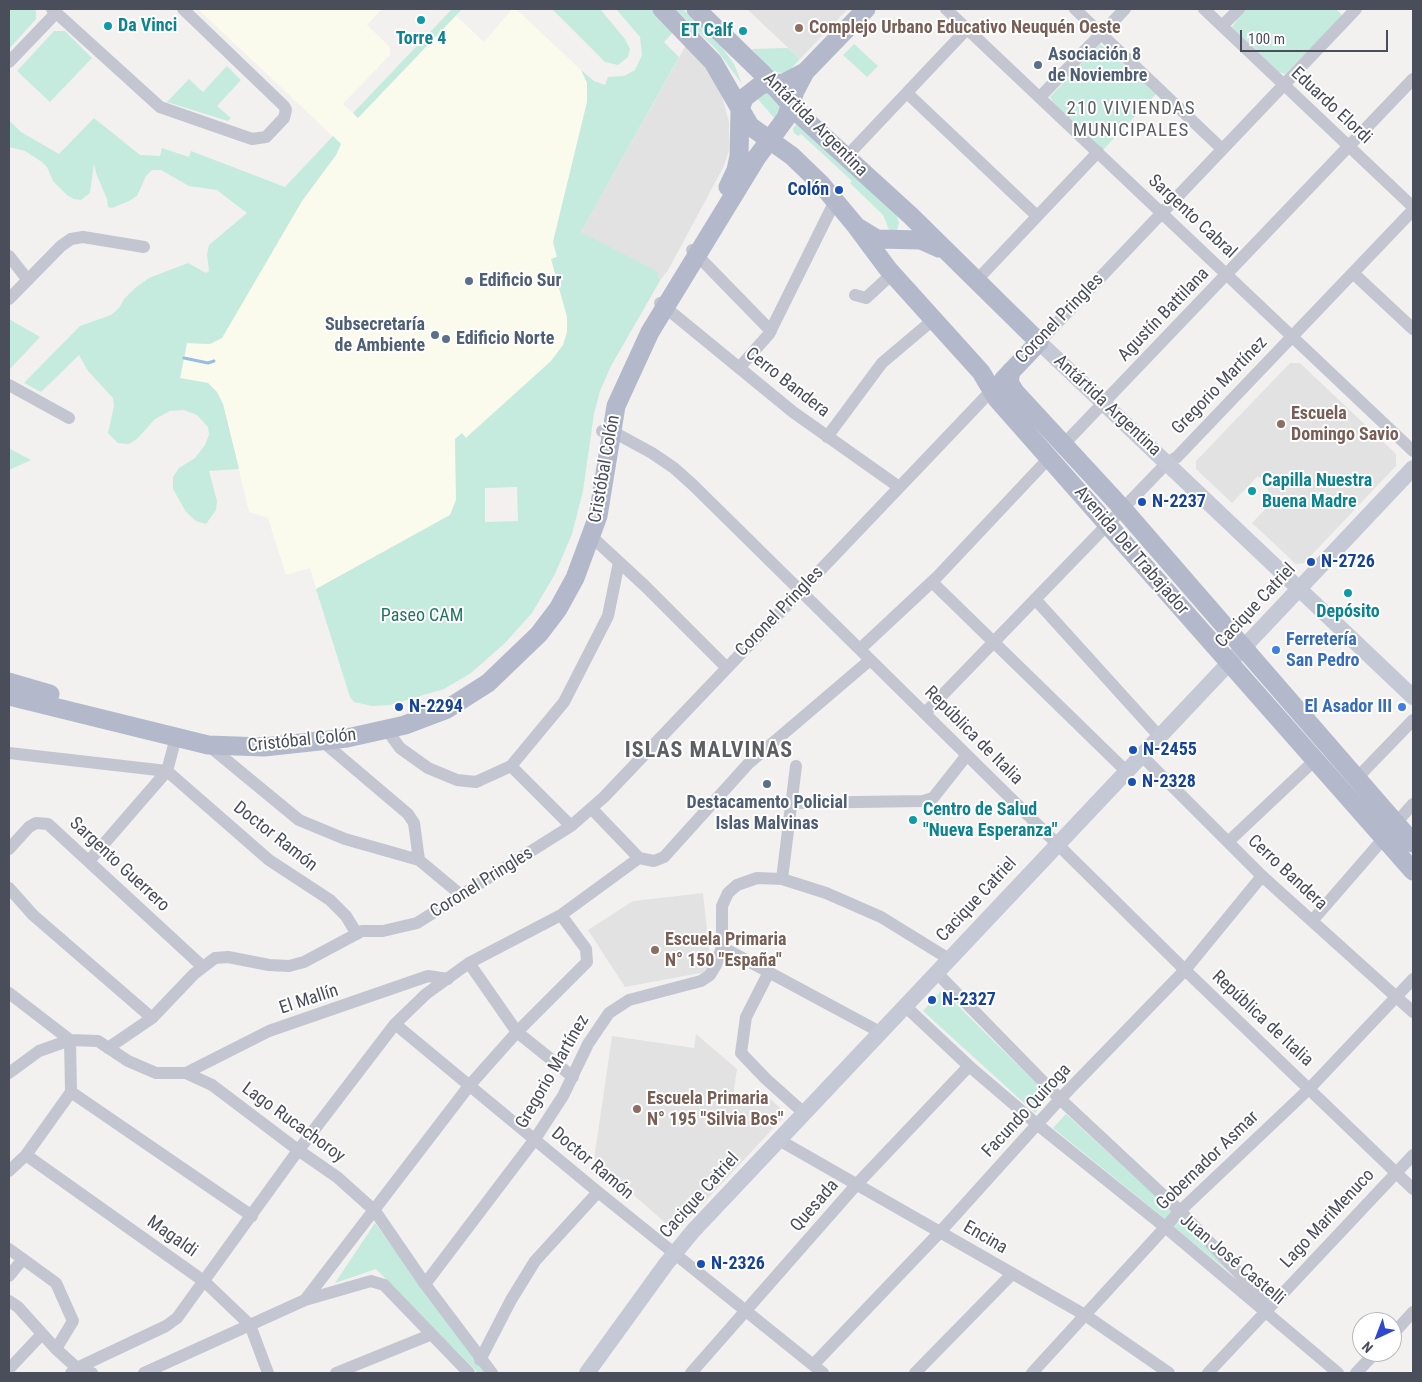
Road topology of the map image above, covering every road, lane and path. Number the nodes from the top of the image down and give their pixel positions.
1 (183, 9) edge
2 (662, 9) edge
3 (696, 9) edge
4 (866, 9) edge
5 (946, 9) edge
6 (1074, 9) edge
7 (1124, 9) edge
8 (1204, 9) edge
9 (1238, 9) edge
10 (1356, 9) edge
11 (54, 11) edge
12 (1222, 26) junction
13 (968, 29) junction
14 (1101, 34) junction
15 (9, 62) edge
16 (805, 72) junction
17 (1413, 79) edge
18 (771, 83) junction
19 (1284, 85) junction
20 (907, 93) junction
21 (1040, 97) junction
22 (791, 106) junction
23 (740, 110) junction
24 (1349, 146) junction
25 (773, 147) junction
26 (1222, 149) junction
27 (1098, 152) junction
28 (846, 157) junction
29 (835, 201) junction
30 (895, 202) junction
31 (1413, 208) edge
32 (1162, 213) junction
33 (1037, 216) junction
34 (856, 226) junction
35 (898, 239) junction
36 (144, 247) dead end
37 (694, 251) junction
38 (9, 256) edge
39 (955, 261) junction
40 (1353, 273) junction
41 (892, 274) junction
42 (1226, 274) junction
43 (28, 280) junction
44 (976, 281) junction
45 (855, 295) dead end
46 (9, 300) edge
47 (661, 304) junction
48 (934, 319) junction
49 (1413, 330) edge
50 (771, 331) junction
51 (1292, 337) junction
52 (1039, 342) junction
53 (739, 368) junction
54 (1011, 371) junction
55 (9, 385) edge
56 (993, 390) junction
57 (1104, 403) junction
58 (69, 418) dead end
59 (606, 432) junction
60 (827, 437) junction
61 (1063, 445) junction
62 (1413, 451) edge
63 (1049, 458) junction
64 (1166, 462) junction
65 (1413, 468) edge
66 (899, 488) junction
67 (1122, 509) junction
68 (1108, 525) junction
69 (592, 537) junction
70 (619, 562) junction
71 (932, 582) junction
72 (1299, 589) junction
73 (800, 590) junction
74 (1036, 599) junction
75 (993, 643) junction
76 (1243, 648) junction
77 (860, 649) junction
78 (870, 660) junction
79 (1229, 662) junction
80 (727, 668) junction
81 (9, 682) edge
82 (9, 685) edge
83 (35, 690) junction
84 (9, 696) edge
85 (1413, 697) edge
86 (925, 713) junction
87 (1413, 720) edge
88 (388, 730) junction
89 (1160, 736) junction
90 (176, 737) junction
91 (322, 741) junction
92 (208, 745) junction
93 (9, 753) edge
94 (967, 755) junction
95 (1141, 755) junction
96 (1314, 760) junction
97 (511, 766) junction
98 (796, 766) dead end
99 (167, 771) junction
100 (1126, 771) junction
101 (1357, 778) junction
102 (790, 803) junction
103 (1413, 804) edge
104 (592, 810) junction
105 (1396, 823) junction
106 (572, 826) junction
107 (1384, 838) junction
108 (1228, 842) junction
109 (1057, 843) junction
110 (1413, 843) edge
111 (9, 849) edge
112 (639, 858) junction
113 (419, 860) junction
114 (89, 861) junction
115 (1413, 871) edge
116 (1262, 876) junction
117 (782, 879) junction
118 (9, 888) edge
119 (461, 895) junction
120 (561, 915) junction
121 (1312, 921) junction
122 (357, 934) junction
123 (722, 947) junction
124 (949, 959) junction
125 (469, 963) junction
126 (203, 967) junction
127 (1185, 970) junction
128 (769, 972) junction
129 (937, 973) junction
130 (448, 979) junction
131 (1413, 979) edge
132 (9, 993) edge
133 (1396, 997) junction
134 (905, 1006) junction
135 (1413, 1012) edge
136 (152, 1018) junction
137 (395, 1024) junction
138 (517, 1032) junction
139 (880, 1032) junction
140 (70, 1040) junction
141 (108, 1048) junction
142 (969, 1066) junction
143 (9, 1073) edge
144 (186, 1073) junction
145 (572, 1077) junction
146 (469, 1086) junction
147 (1310, 1088) junction
148 (71, 1092) junction
149 (1060, 1099) junction
150 (804, 1113) junction
151 (1038, 1125) junction
152 (535, 1139) junction
153 (779, 1140) junction
154 (298, 1150) junction
155 (26, 1155) junction
156 (1413, 1155) edge
157 (9, 1171) edge
158 (1396, 1172) junction
159 (857, 1184) junction
160 (1413, 1189) edge
161 (598, 1192) junction
162 (375, 1211) junction
163 (1180, 1211) junction
164 (252, 1216) junction
165 (1165, 1227) junction
166 (940, 1232) junction
167 (9, 1249) edge
168 (674, 1254) junction
169 (23, 1260) junction
170 (1012, 1274) junction
171 (9, 1276) edge
172 (205, 1282) junction
173 (425, 1284) junction
174 (305, 1300) junction
175 (9, 1301) edge
176 (1268, 1309) junction
177 (746, 1311) junction
178 (1413, 1312) edge
179 (1085, 1314) junction
180 (1402, 1324) edge
181 (250, 1325) junction
182 (42, 1334) junction
183 (430, 1335) junction
184 (56, 1349) junction
185 (480, 1360) junction
186 (1366, 1362) edge
187 (9, 1369) edge
188 (818, 1369) edge
189 (74, 1371) edge
190 (92, 1373) edge
191 (144, 1373) edge
192 (268, 1373) edge
193 (336, 1373) edge
194 (469, 1373) edge
195 (492, 1373) edge
196 (587, 1373) edge
197 (691, 1373) edge
198 (915, 1373) edge
199 (1032, 1373) edge
200 (1169, 1373) edge
201 (1208, 1373) edge
202 (1338, 1373) edge
203 (1356, 1373) edge

1 - 11 street
2 - 23 main road
3 - 18 main road, Antártida Argentina
4 - 16 main road, Cristóbal Colón
5 - 13 street, Sargento Cabral
6 - 14 street
7 - 14 street
8 - 12 street, Eduardo Elordi
9 - 12 street
10 - 19 street, Coronel Pringles
11 - 15 street
12 - 19 street, Eduardo Elordi
13 - 20 street
13 - 21 street, Sargento Cabral
14 - 21 street
14 - 26 street
16 - 18 main road, Cristóbal Colón
16 - 22 main road, Cristóbal Colón
17 - 24 street, Agustín Battilana
18 - 22 main road, Antártida Argentina
18 - 23 main road, Cristóbal Colón
19 - 24 street, Eduardo Elordi
19 - 26 street, Coronel Pringles
20 - 28 street
20 - 33 street
21 - 27 street, Sargento Cabral
22 - 25 main road, Cristóbal Colón
22 - 28 main road, Antártida Argentina
23 - 25 main road
23 - 37 main road, Cristóbal Colón
24 - 31 street, Eduardo Elordi
24 - 42 street, Agustín Battilana
25 - 29 main road
25 - 37 main road, Cristóbal Colón
26 - 32 street, Coronel Pringles
27 - 32 street, Sargento Cabral
27 - 33 street
28 - 30 main road, Antártida Argentina
29 - 34 main road
29 - 50 street
30 - 35 main road
30 - 39 main road, Antártida Argentina
31 - 40 street, Gregorio Martínez
32 - 42 street, Sargento Cabral
32 - 52 street, Coronel Pringles
33 - 44 street
34 - 35 main road
34 - 41 main road, Avenida Del Trabajador
35 - 39 main road
36 - 43 street
37 - 47 main road, Cristóbal Colón
37 - 50 street
38 - 43 street
39 - 44 main road, Antártida Argentina
40 - 49 street
40 - 51 street, Gregorio Martínez
41 - 45 street
41 - 48 main road, Avenida Del Trabajador
42 - 51 street, Sargento Cabral
42 - 57 street, Agustín Battilana
43 - 46 street
44 - 52 main road, Antártida Argentina
47 - 53 street, Cerro Bandera
47 - 59 main road, Cristóbal Colón
48 - 56 main road, Avenida Del Trabajador
48 - 60 street
50 - 53 street
51 - 62 street, Sargento Cabral
51 - 64 street, Gregorio Martínez
52 - 54 main road, Coronel Pringles
52 - 57 street, Antártida Argentina
53 - 60 street, Cerro Bandera
54 - 56 main road, Coronel Pringles
54 - 61 main road, Avenida Del Trabajador
55 - 58 street
56 - 63 main road, Avenida Del Trabajador
56 - 66 street, Coronel Pringles
57 - 61 street, Agustín Battilana
57 - 64 street, Antártida Argentina
59 - 69 main road, Cristóbal Colón
59 - 73 street, República de Italia
59 - 83 main road, Cristóbal Colón
60 - 66 street, Cerro Bandera
61 - 67 main road, Avenida Del Trabajador
63 - 68 main road, Avenida Del Trabajador
63 - 71 street
64 - 67 street, Gregorio Martínez
64 - 72 street, Antártida Argentina
65 - 72 street, Cacique Catriel
66 - 73 street, Coronel Pringles
67 - 68 street, Gregorio Martínez
67 - 76 main road, Avenida Del Trabajador
68 - 74 street, Gregorio Martínez
68 - 79 main road, Avenida Del Trabajador
69 - 70 street
69 - 88 main road, Cristóbal Colón
70 - 80 street
70 - 97 street
71 - 75 street
71 - 77 street
72 - 76 street, Cacique Catriel
72 - 85 street, Antártida Argentina
73 - 77 street, República de Italia
73 - 80 street, Coronel Pringles
74 - 75 street, Gregorio Martínez
74 - 89 street
75 - 86 street, Gregorio Martínez
75 - 100 street
76 - 79 street, Cacique Catriel
76 - 101 main road, Avenida Del Trabajador
77 - 78 street, República de Italia
78 - 86 street, República de Italia
78 - 112 street
79 - 89 street, Cacique Catriel
79 - 96 main road, Avenida Del Trabajador
80 - 104 street, Coronel Pringles
81 - 83 main road, Cristóbal Colón
82 - 83 main road, Cristóbal Colón
84 - 90 main road, Cristóbal Colón
86 - 94 street, República de Italia
87 - 101 street
88 - 91 main road, Cristóbal Colón
88 - 97 street
89 - 95 street, Cacique Catriel
90 - 92 main road, Cristóbal Colón
90 - 99 street
91 - 92 main road, Cristóbal Colón
91 - 113 street
92 - 113 street
93 - 99 street
94 - 102 street
94 - 109 street, República de Italia
95 - 100 street, Cacique Catriel
95 - 108 street, Cerro Bandera
96 - 107 main road, Avenida Del Trabajador
96 - 108 street
97 - 106 street
98 - 102 street
99 - 114 street
99 - 122 street, Doctor Ramón
100 - 109 street, Cacique Catriel
101 - 105 main road, Avenida Del Trabajador
102 - 117 street
103 - 105 street
104 - 106 street, Coronel Pringles
104 - 112 street
105 - 110 main road, Avenida Del Trabajador
106 - 119 street, Coronel Pringles
107 - 115 main road, Avenida Del Trabajador
107 - 121 street
108 - 116 street, Cerro Bandera
109 - 124 street, Cacique Catriel
109 - 127 street, República de Italia
111 - 114 street, Sargento Guerrero
112 - 120 street
113 - 119 street
114 - 126 street, Sargento Guerrero
116 - 121 street, Cerro Bandera
116 - 127 street, Facundo Quiroga
117 - 123 street
117 - 124 street
118 - 136 street
119 - 122 street, Coronel Pringles
120 - 125 street
120 - 138 street
121 - 133 street, Cerro Bandera
122 - 126 street, Coronel Pringles
123 - 128 street
123 - 145 street, Gregorio Martínez
124 - 129 street, Cacique Catriel
125 - 130 street
125 - 138 street
126 - 136 street, Coronel Pringles
127 - 147 street, República de Italia
127 - 149 street, Facundo Quiroga
128 - 139 street
128 - 150 street
129 - 134 street, Cacique Catriel
129 - 149 street, Juan José Castelli
130 - 137 street
130 - 144 street, El Mallín
131 - 133 street, Gobernador Asmar
132 - 140 street
133 - 135 street, Cerro Bandera
133 - 147 street, Gobernador Asmar
134 - 139 street, Cacique Catriel
134 - 142 street, Juan José Castelli
136 - 141 street, Coronel Pringles
137 - 146 street, Doctor Ramón
137 - 154 street
138 - 145 street
138 - 146 street
139 - 150 street, Cacique Catriel
140 - 141 street, Lago Rucachoroy
140 - 143 street
140 - 148 street
141 - 144 street, Lago Rucachoroy
142 - 151 street, Juan José Castelli
142 - 159 street, Quesada
144 - 154 street, Lago Rucachoroy
145 - 152 street, Gregorio Martínez
146 - 152 street, Doctor Ramón
146 - 162 street
147 - 158 street, República de Italia
147 - 163 street, Gobernador Asmar
148 - 155 street
148 - 164 street
149 - 151 street, Facundo Quiroga
149 - 163 street, Juan José Castelli
150 - 153 street, Cacique Catriel
151 - 165 street, Juan José Castelli
151 - 166 street, Facundo Quiroga
152 - 161 street, Doctor Ramón
152 - 173 street, Gregorio Martínez
153 - 159 street, Encina
153 - 168 street, Cacique Catriel
154 - 162 street, Lago Rucachoroy
154 - 164 street
155 - 157 street
155 - 172 street, Magaldi
156 - 158 street, Lago MariMenuco
158 - 160 street, República de Italia
158 - 176 street, Lago MariMenuco
159 - 166 street, Encina
159 - 177 street, Quesada
161 - 168 street, Doctor Ramón
161 - 185 street
162 - 173 street, Lago Rucachoroy
162 - 174 street
163 - 165 street, Gobernador Asmar
163 - 176 street, Juan José Castelli
164 - 172 street
165 - 176 street, Juan José Castelli
165 - 179 street, Gobernador Asmar
166 - 170 street, Encina
166 - 188 street, Facundo Quiroga
167 - 169 street
168 - 177 street, Doctor Ramón
168 - 196 street, Cacique Catriel
169 - 171 street
169 - 184 street
170 - 179 street, Encina
170 - 198 street
172 - 181 street, Magaldi
172 - 189 street
173 - 185 street, Lago Rucachoroy
174 - 181 street
174 - 183 street
175 - 182 street
176 - 201 street, Lago MariMenuco
176 - 202 street, Juan José Castelli
177 - 188 street, Doctor Ramón
177 - 197 street, Quesada
178 - 180 street
179 - 199 street, Gobernador Asmar
179 - 200 street, Encina
181 - 191 street
181 - 192 street, Magaldi
182 - 184 street
182 - 187 street
183 - 193 street
183 - 194 street
184 - 189 street
185 - 195 street, Lago Rucachoroy
186 - 203 street
189 - 190 street

